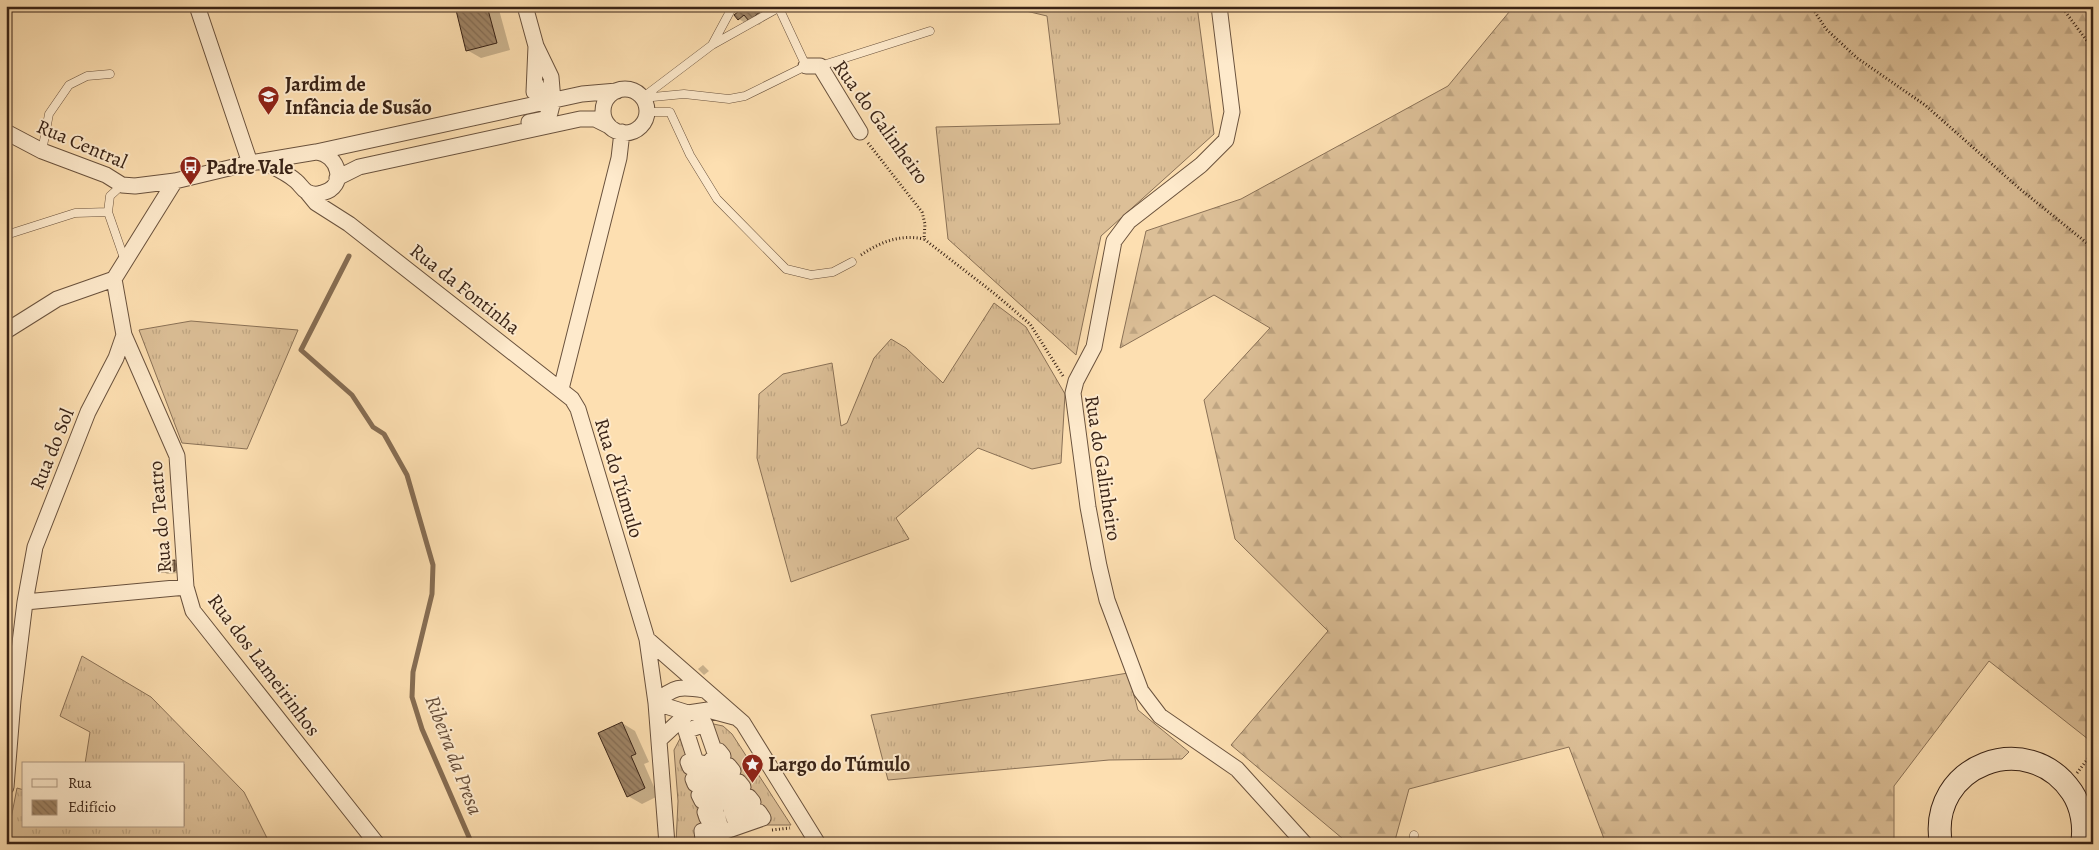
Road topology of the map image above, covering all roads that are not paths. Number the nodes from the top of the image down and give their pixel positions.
1 (198, 6) edge
2 (525, 6) edge
3 (733, 6) edge
4 (1219, 6) edge
5 (778, 7) edge
6 (930, 31) dead end
7 (712, 45) junction
8 (536, 46) junction
9 (813, 66) junction
10 (110, 74) dead end
11 (551, 77) junction
12 (536, 84) junction
13 (617, 91) junction
14 (573, 96) junction
15 (549, 105) junction
16 (645, 105) junction
17 (526, 106) junction
18 (595, 119) junction
19 (616, 129) junction
20 (6, 132) edge
21 (860, 132) road end
22 (512, 134) junction
23 (42, 151) junction
24 (313, 153) junction
25 (257, 162) junction
26 (174, 181) junction
27 (336, 181) junction
28 (122, 185) junction
29 (302, 187) junction
30 (108, 212) junction
31 (344, 221) junction
32 (6, 235) edge
33 (125, 261) junction
34 (852, 262) road end
35 (114, 279) junction
36 (6, 331) edge
37 (124, 335) junction
38 (561, 389) junction
39 (186, 587) junction
40 (25, 602) junction
41 (647, 639) junction
42 (706, 691) junction
43 (10, 696) edge
44 (656, 703) junction
45 (688, 713) junction
46 (736, 717) junction
47 (705, 724) joint
48 (659, 740) junction
49 (6, 787) edge
50 (1414, 835) dead end
51 (2084, 842) edge
52 (377, 844) edge
53 (667, 844) edge
54 (818, 844) edge
55 (1305, 844) edge
56 (1413, 844) edge
57 (1940, 844) edge

1 - 25 street
2 - 8 street
3 - 7 lane
4 - 55 street, Rua do Galinheiro
5 - 7 lane
5 - 9 lane
6 - 9 lane
7 - 16 lane
8 - 11 street
8 - 12 street
9 - 16 lane
9 - 21 street, Rua do Galinheiro
10 - 23 lane
11 - 14 street
11 - 15 street
12 - 15 street
12 - 17 street
13 - 14 street
13 - 16 street
13 - 19 street
14 - 15 street
15 - 17 street, Rua Central
15 - 18 street
15 - 22 street
16 - 19 street
16 - 34 lane
17 - 24 street, Rua Central
18 - 19 street
18 - 22 street
19 - 38 street
20 - 23 street, Rua Central
22 - 27 street
23 - 28 street, Rua Central
24 - 25 street, Rua Central
24 - 27 street
24 - 29 street
25 - 26 street, Rua Central
25 - 29 street, Rua da Fontinha
26 - 28 street, Rua Central
26 - 33 street
27 - 29 street
27 - 31 street
28 - 30 lane
29 - 31 street, Rua da Fontinha
30 - 32 lane
30 - 33 lane
31 - 38 street, Rua da Fontinha
33 - 35 street
35 - 36 street
35 - 37 street, Rua do Sol
37 - 39 street, Rua do Teatro
37 - 40 street, Rua do Sol
38 - 41 street, Rua do Túmulo
39 - 40 street, Rua dos Lameirinhos
39 - 52 street, Rua dos Lameirinhos
40 - 43 street, Rua do Sol
41 - 42 street
41 - 44 street, Rua do Túmulo
42 - 44 street
42 - 46 street
43 - 49 street, Rua do Sol
44 - 45 street
44 - 48 street, Rua do Túmulo
45 - 46 street
45 - 48 street
46 - 54 street
47 - 47 street
48 - 53 street, Rua do Túmulo
50 - 56 lane
51 - 57 street

